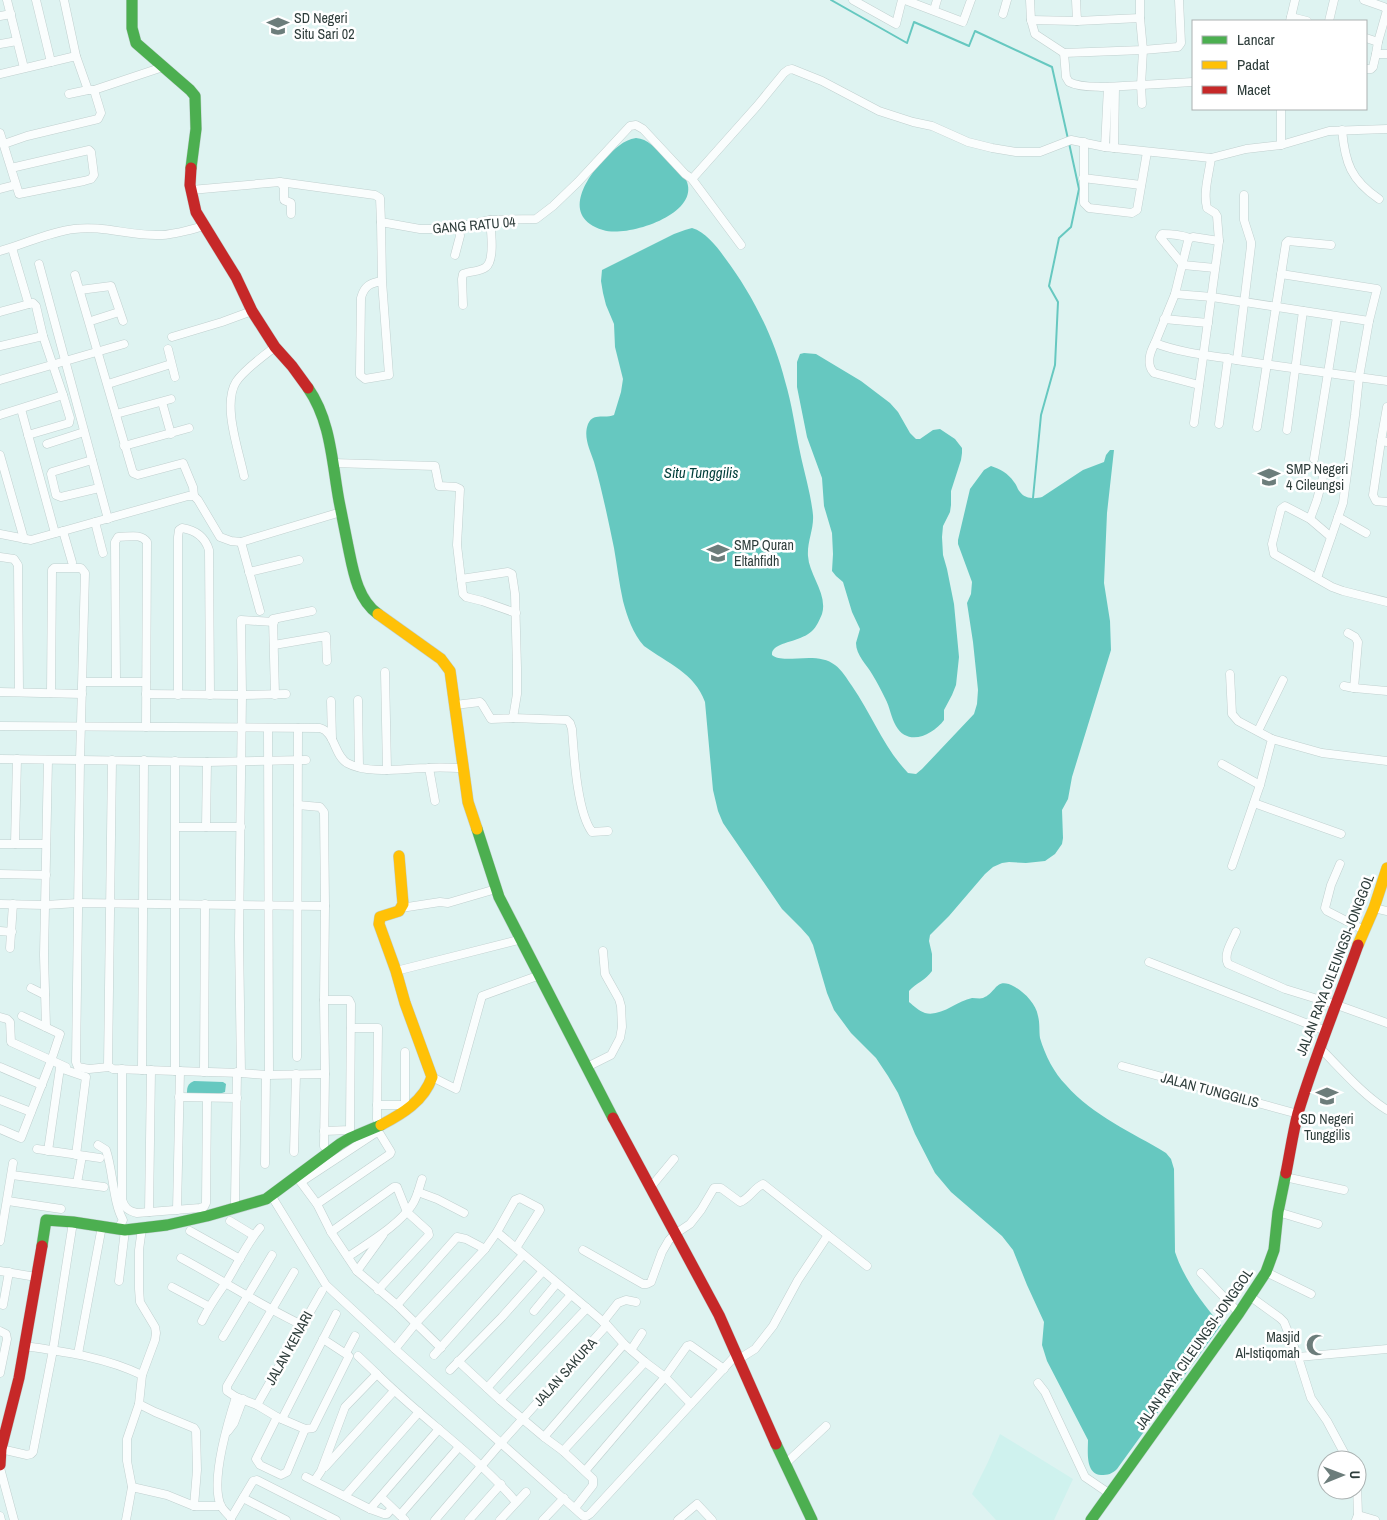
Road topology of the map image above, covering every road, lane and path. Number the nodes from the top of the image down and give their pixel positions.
1 (7, 0) edge
2 (36, 0) edge
3 (64, 0) edge
4 (132, 0) edge
5 (853, 0) edge
6 (904, 0) edge
7 (937, 0) edge
8 (970, 0) edge
9 (1007, 0) edge
10 (1030, 0) edge
11 (1076, 0) edge
12 (1140, 0) edge
13 (1180, 0) edge
14 (1295, 0) edge
15 (1334, 0) edge
16 (1364, 0) edge
17 (867, 4) edge
18 (934, 10) junction
19 (11, 14) junction
20 (1003, 14) dead end
21 (0, 16) edge
22 (1140, 18) junction
23 (1290, 19) edge
24 (1031, 20) junction
25 (1329, 20) edge
26 (1077, 21) junction
27 (1367, 38) edge
28 (17, 41) junction
29 (1378, 42) junction
30 (0, 44) edge
31 (1143, 50) junction
32 (1064, 52) junction
33 (1376, 54) junction
34 (1387, 54) edge
35 (76, 56) junction
36 (51, 62) junction
37 (163, 67) junction
38 (24, 68) junction
39 (1367, 69) edge
40 (0, 74) edge
41 (1192, 82) edge
42 (1141, 85) junction
43 (1112, 87) junction
44 (91, 90) junction
45 (69, 94) dead end
46 (1142, 104) dead end
47 (1281, 110) edge
48 (1387, 129) edge
49 (1342, 130) junction
50 (0, 133) edge
51 (1084, 142) junction
52 (4, 144) junction
53 (1281, 145) junction
54 (1110, 148) junction
55 (1146, 152) junction
56 (1211, 158) junction
57 (4, 160) edge
58 (11, 168) junction
59 (1083, 178) junction
60 (692, 179) junction
61 (280, 182) junction
62 (1141, 184) junction
63 (15, 186) junction
64 (0, 189) edge
65 (191, 190) junction
66 (1244, 195) dead end
67 (1379, 199) dead end
68 (291, 214) dead end
69 (490, 220) junction
70 (381, 222) junction
71 (204, 226) junction
72 (459, 228) junction
73 (1190, 238) junction
74 (1219, 240) junction
75 (741, 245) dead end
76 (1330, 245) dead end
77 (12, 248) junction
78 (0, 251) edge
79 (455, 255) dead end
80 (40, 264) dead end
81 (1183, 265) junction
82 (1215, 268) junction
83 (1281, 274) junction
84 (75, 275) dead end
85 (382, 281) junction
86 (80, 290) junction
87 (1175, 294) junction
88 (1212, 297) junction
89 (1244, 302) junction
90 (29, 304) junction
91 (464, 305) dead end
92 (1275, 307) junction
93 (252, 311) junction
94 (1302, 311) junction
95 (0, 312) edge
96 (119, 312) junction
97 (1336, 317) junction
98 (1164, 318) junction
99 (94, 320) dead end
100 (123, 321) dead end
101 (1369, 321) junction
102 (1208, 323) junction
103 (43, 336) junction
104 (172, 337) dead end
105 (1155, 343) junction
106 (124, 344) dead end
107 (0, 346) edge
108 (276, 347) junction
109 (168, 349) dead end
110 (98, 352) junction
111 (1203, 354) junction
112 (1228, 358) junction
113 (1238, 360) junction
114 (66, 362) junction
115 (171, 364) junction
116 (1266, 364) junction
117 (54, 365) junction
118 (1296, 369) junction
119 (1328, 374) junction
120 (175, 377) dead end
121 (1359, 377) junction
122 (0, 380) edge
123 (1387, 381) edge
124 (108, 384) junction
125 (1199, 385) junction
126 (63, 396) junction
127 (171, 399) dead end
128 (162, 402) junction
129 (1387, 407) edge
130 (21, 409) junction
131 (116, 414) junction
132 (0, 415) edge
133 (1194, 423) dead end
134 (1219, 424) dead end
135 (1257, 426) dead end
136 (189, 428) dead end
137 (1287, 430) dead end
138 (84, 432) junction
139 (170, 434) junction
140 (28, 436) junction
141 (1384, 442) edge
142 (47, 444) dead end
143 (124, 446) junction
144 (0, 455) edge
145 (92, 460) junction
146 (1314, 460) dead end
147 (333, 463) junction
148 (1324, 473) dead end
149 (244, 476) dead end
150 (99, 488) junction
151 (194, 496) junction
152 (1387, 502) edge
153 (342, 512) junction
154 (1338, 517) junction
155 (108, 519) junction
156 (1310, 519) junction
157 (95, 522) junction
158 (59, 532) junction
159 (1366, 533) dead end
160 (0, 534) edge
161 (1331, 537) junction
162 (24, 539) junction
163 (240, 542) junction
164 (103, 553) dead end
165 (0, 557) edge
166 (299, 560) dead end
167 (72, 562) dead end
168 (249, 572) junction
169 (1317, 578) junction
170 (461, 579) junction
171 (1387, 602) edge
172 (260, 610) dead end
173 (312, 611) dead end
174 (516, 613) junction
175 (274, 622) junction
176 (1348, 633) dead end
177 (274, 645) junction
178 (327, 661) dead end
179 (384, 672) dead end
180 (1230, 674) dead end
181 (1283, 680) dead end
182 (116, 681) junction
183 (83, 682) junction
184 (146, 682) junction
185 (1344, 686) dead end
186 (1354, 688) junction
187 (1387, 691) edge
188 (0, 692) edge
189 (20, 692) junction
190 (51, 693) junction
191 (82, 694) junction
192 (146, 694) junction
193 (286, 694) dead end
194 (178, 695) junction
195 (242, 695) junction
196 (274, 695) junction
197 (210, 696) junction
198 (358, 700) dead end
199 (331, 701) dead end
200 (454, 705) junction
201 (513, 718) junction
202 (0, 726) edge
203 (81, 726) junction
204 (146, 727) junction
205 (240, 727) junction
206 (268, 728) junction
207 (298, 728) junction
208 (1258, 731) junction
209 (1272, 739) junction
210 (332, 740) junction
211 (0, 760) edge
212 (17, 760) junction
213 (48, 760) junction
214 (80, 760) junction
215 (112, 760) junction
216 (144, 760) junction
217 (302, 760) junction
218 (175, 761) junction
219 (268, 761) junction
220 (1387, 761) edge
221 (207, 762) junction
222 (241, 762) junction
223 (1222, 764) dead end
224 (359, 768) junction
225 (429, 768) junction
226 (462, 768) junction
227 (387, 770) junction
228 (1260, 785) junction
229 (434, 800) dead end
230 (1254, 802) junction
231 (298, 805) junction
232 (241, 826) junction
233 (176, 827) junction
234 (206, 827) junction
235 (608, 831) dead end
236 (1342, 834) dead end
237 (0, 844) edge
238 (15, 844) junction
239 (46, 844) junction
240 (399, 856) dead end
241 (1340, 864) dead end
242 (1232, 866) dead end
243 (1387, 868) edge
244 (0, 874) edge
245 (46, 875) junction
246 (496, 889) junction
247 (78, 903) junction
248 (110, 903) junction
249 (0, 904) edge
250 (13, 904) junction
251 (142, 904) junction
252 (175, 904) junction
253 (205, 904) junction
254 (240, 904) junction
255 (45, 905) junction
256 (269, 905) junction
257 (297, 905) junction
258 (325, 906) junction
259 (401, 908) junction
260 (1374, 908) junction
261 (1387, 911) edge
262 (1364, 930) junction
263 (0, 932) edge
264 (12, 932) junction
265 (1236, 932) dead end
266 (522, 939) junction
267 (10, 948) dead end
268 (603, 951) dead end
269 (1150, 962) dead end
270 (396, 971) junction
271 (540, 975) junction
272 (31, 988) dead end
273 (45, 995) junction
274 (324, 1000) junction
275 (1337, 1005) junction
276 (22, 1016) dead end
277 (0, 1017) edge
278 (1387, 1023) edge
279 (46, 1027) junction
280 (351, 1028) junction
281 (1326, 1031) junction
282 (1320, 1048) junction
283 (405, 1052) dead end
284 (296, 1057) dead end
285 (51, 1061) junction
286 (1122, 1066) dead end
287 (0, 1067) edge
288 (587, 1067) junction
289 (110, 1068) junction
290 (75, 1070) dead end
291 (122, 1070) junction
292 (142, 1070) junction
293 (151, 1070) junction
294 (177, 1071) junction
295 (204, 1072) junction
296 (239, 1072) junction
297 (296, 1074) junction
298 (325, 1074) junction
299 (268, 1075) junction
300 (432, 1077) junction
301 (42, 1085) junction
302 (179, 1097) junction
303 (207, 1098) junction
304 (237, 1098) junction
305 (0, 1100) edge
306 (378, 1106) junction
307 (1387, 1110) edge
308 (31, 1112) junction
309 (1298, 1114) junction
310 (377, 1119) dead end
311 (0, 1129) edge
312 (324, 1131) junction
313 (98, 1145) dead end
314 (324, 1146) dead end
315 (37, 1149) dead end
316 (48, 1151) junction
317 (294, 1152) dead end
318 (79, 1155) junction
319 (100, 1158) dead end
320 (674, 1159) dead end
321 (13, 1162) dead end
322 (265, 1164) dead end
323 (12, 1175) junction
324 (1284, 1177) junction
325 (422, 1179) dead end
326 (299, 1180) junction
327 (77, 1183) junction
328 (104, 1187) dead end
329 (650, 1188) junction
330 (1344, 1190) dead end
331 (418, 1192) junction
332 (271, 1195) junction
333 (8, 1201) junction
334 (235, 1202) dead end
335 (317, 1204) junction
336 (61, 1209) dead end
337 (177, 1210) junction
338 (149, 1212) junction
339 (407, 1212) junction
340 (1278, 1212) junction
341 (464, 1213) dead end
342 (2, 1218) edge
343 (230, 1221) dead end
344 (73, 1222) junction
345 (1318, 1224) dead end
346 (102, 1226) junction
347 (142, 1228) junction
348 (260, 1228) dead end
349 (387, 1229) junction
350 (121, 1230) junction
351 (190, 1231) dead end
352 (331, 1232) junction
353 (497, 1232) junction
354 (675, 1234) junction
355 (254, 1235) junction
356 (828, 1235) junction
357 (0, 1241) edge
358 (516, 1248) junction
359 (485, 1249) junction
360 (583, 1250) dead end
361 (272, 1255) dead end
362 (524, 1255) junction
363 (348, 1257) junction
364 (181, 1258) dead end
365 (240, 1259) junction
366 (867, 1266) dead end
367 (0, 1271) edge
368 (357, 1271) junction
369 (543, 1271) junction
370 (9, 1272) junction
371 (294, 1272) dead end
372 (1266, 1272) junction
373 (1201, 1273) dead end
374 (36, 1277) junction
375 (119, 1281) dead end
376 (226, 1282) junction
377 (557, 1283) junction
378 (172, 1287) dead end
379 (378, 1290) junction
380 (322, 1291) dead end
381 (1310, 1294) dead end
382 (571, 1295) junction
383 (248, 1296) junction
384 (1250, 1297) junction
385 (636, 1302) dead end
386 (3, 1305) dead end
387 (397, 1305) junction
388 (208, 1306) junction
389 (587, 1308) junction
390 (272, 1310) junction
391 (534, 1311) dead end
392 (1239, 1313) junction
393 (336, 1314) dead end
394 (202, 1321) dead end
395 (416, 1323) junction
396 (605, 1323) junction
397 (302, 1325) junction
398 (0, 1331) edge
399 (642, 1333) dead end
400 (355, 1336) dead end
401 (223, 1337) dead end
402 (323, 1340) junction
403 (624, 1344) junction
404 (24, 1346) junction
405 (441, 1348) junction
406 (395, 1349) junction
407 (1387, 1349) edge
408 (53, 1350) junction
409 (631, 1350) junction
410 (78, 1354) junction
411 (346, 1354) junction
412 (434, 1355) dead end
413 (358, 1356) dead end
414 (738, 1356) junction
415 (1298, 1358) junction
416 (458, 1361) junction
417 (1, 1362) edge
418 (645, 1362) junction
419 (724, 1368) junction
420 (450, 1370) dead end
421 (0, 1373) edge
422 (377, 1374) junction
423 (142, 1375) junction
424 (665, 1377) junction
425 (1038, 1383) dead end
426 (487, 1388) junction
427 (394, 1391) junction
428 (239, 1398) junction
429 (500, 1400) junction
430 (139, 1404) junction
431 (691, 1404) junction
432 (257, 1405) junction
433 (419, 1412) junction
434 (280, 1418) junction
435 (523, 1419) junction
436 (826, 1426) dead end
437 (305, 1429) junction
438 (439, 1429) junction
439 (544, 1437) junction
440 (501, 1443) junction
441 (460, 1447) junction
442 (1, 1449) edge
443 (1343, 1450) edge
444 (563, 1451) junction
445 (785, 1464) junction
446 (482, 1466) junction
447 (0, 1467) edge
448 (321, 1471) junction
449 (585, 1471) junction
450 (306, 1477) dead end
451 (315, 1480) junction
452 (501, 1484) junction
453 (132, 1486) junction
454 (526, 1492) dead end
455 (1110, 1494) junction
456 (345, 1496) junction
457 (381, 1497) junction
458 (243, 1498) junction
459 (564, 1498) junction
460 (1357, 1500) edge
461 (516, 1502) junction
462 (194, 1506) junction
463 (221, 1506) junction
464 (392, 1508) junction
465 (575, 1508) junction
466 (370, 1510) junction
467 (0, 1516) edge
468 (403, 1517) edge
469 (1357, 1518) edge
470 (231, 1519) edge
471 (1, 1520) edge
472 (14, 1520) edge
473 (126, 1520) edge
474 (286, 1520) edge
475 (336, 1520) edge
476 (435, 1520) edge
477 (469, 1520) edge
478 (500, 1520) edge
479 (543, 1520) edge
480 (678, 1520) edge
481 (712, 1520) edge
482 (812, 1520) edge
483 (1091, 1520) edge
484 (1375, 1520) edge

1 - 19 street
2 - 36 street
3 - 35 street
4 - 37 street
5 - 17 street
6 - 17 street
6 - 18 street
7 - 18 street
8 - 18 street
9 - 20 street
10 - 24 street
11 - 26 street
12 - 22 street
13 - 31 street
14 - 23 street
15 - 25 street
16 - 29 street
19 - 21 street
19 - 28 street
22 - 26 street
22 - 31 street
24 - 26 street
24 - 32 street
27 - 29 street
28 - 30 street
28 - 38 street
29 - 33 street
31 - 32 street
31 - 42 street
32 - 43 street
33 - 34 street
33 - 39 street
35 - 36 street
35 - 44 street
36 - 38 street
37 - 44 street
37 - 65 street
38 - 40 street
41 - 42 street
42 - 43 street
42 - 46 street
43 - 54 street
44 - 45 street
44 - 52 street
47 - 53 street
48 - 49 street
49 - 53 street
49 - 67 street
50 - 52 street
51 - 54 street
51 - 59 street
51 - 60 street
52 - 57 street
53 - 56 street
54 - 55 street
55 - 56 street
55 - 62 street
56 - 74 street
57 - 58 street
58 - 63 street
58 - 63 street
59 - 62 street
59 - 62 street
60 - 69 street, GANG RATU 04
60 - 75 street
61 - 65 street
61 - 68 street
61 - 70 street
63 - 64 street
65 - 71 street
66 - 89 street
69 - 72 street, GANG RATU 04
69 - 91 street
70 - 72 street, GANG RATU 04
70 - 85 street
71 - 77 street
71 - 93 street
72 - 79 street
73 - 74 street
73 - 81 street
73 - 81 street
74 - 82 street
76 - 83 street
77 - 78 street
77 - 90 street
80 - 114 street
81 - 82 street
81 - 87 street
82 - 88 street
83 - 92 street
83 - 101 street
84 - 86 street
85 - 85 street
86 - 96 street
86 - 110 street
87 - 88 street
87 - 98 street
88 - 89 street
88 - 102 street
89 - 92 street
89 - 113 street
90 - 95 street
90 - 103 street
92 - 94 street
92 - 116 street
93 - 104 street
93 - 108 street
94 - 97 street
94 - 118 street
96 - 99 street
96 - 100 street
97 - 101 street
97 - 119 street
98 - 102 street
98 - 105 street
101 - 121 street
102 - 111 street
103 - 107 street
103 - 117 street
105 - 111 street
105 - 125 street
106 - 110 street
108 - 147 street
108 - 149 street
109 - 115 street
110 - 114 street
110 - 124 street
111 - 112 street
111 - 125 street
112 - 113 street
112 - 134 street
113 - 116 street
114 - 117 street
114 - 138 street
115 - 120 street
115 - 124 street
116 - 118 street
116 - 135 street
117 - 122 street
117 - 126 street
118 - 119 street
118 - 137 street
119 - 121 street
119 - 146 street
121 - 123 street
121 - 154 street
124 - 131 street
125 - 133 street
126 - 130 street
126 - 140 street
127 - 128 street
128 - 131 street
128 - 139 street
129 - 141 street
130 - 132 street
130 - 140 street
131 - 143 street
136 - 139 street
138 - 142 street
138 - 145 street
139 - 143 street
140 - 158 street
141 - 152 street
143 - 151 street
144 - 162 street
145 - 150 street
145 - 150 street
147 - 153 street
147 - 170 street
148 - 156 street
150 - 155 street
151 - 155 street
151 - 163 street
153 - 163 street
153 - 200 street
154 - 159 street
154 - 161 street
155 - 157 street
156 - 161 street
156 - 169 street
157 - 158 street
157 - 164 street
158 - 162 street
158 - 167 street
160 - 162 street
161 - 169 street
163 - 168 street
165 - 189 street
166 - 168 street
168 - 172 street
169 - 171 street
170 - 174 street
170 - 174 street
173 - 175 street
174 - 201 street
175 - 177 street
175 - 195 street
176 - 186 street
177 - 178 street
177 - 196 street
179 - 227 street
180 - 208 street
181 - 208 street
182 - 183 street
182 - 184 street
182 - 184 street
183 - 190 street
183 - 191 street
184 - 192 street
185 - 186 street
186 - 187 street
188 - 189 street
189 - 190 street
190 - 191 street
191 - 203 street
192 - 194 street
192 - 204 street
193 - 196 street
194 - 197 street
194 - 197 street
195 - 196 street
195 - 197 street
195 - 205 street
198 - 224 street
199 - 210 street
200 - 201 street
200 - 226 street
201 - 235 street
202 - 203 street
203 - 204 street
203 - 214 street
204 - 205 street
205 - 206 street
205 - 222 street
206 - 207 street
206 - 219 street
207 - 210 street
207 - 217 street
208 - 209 street
209 - 220 street
209 - 228 street
210 - 224 street
211 - 212 street
212 - 213 street
212 - 238 street
213 - 214 street
213 - 239 street
214 - 215 street
214 - 247 street
215 - 216 street
215 - 248 street
216 - 218 street
216 - 251 street
217 - 219 street
217 - 231 street
218 - 221 street
218 - 233 street
219 - 222 street
219 - 256 street
221 - 222 street
221 - 234 street
222 - 232 street
223 - 228 street
224 - 227 street
225 - 226 street
225 - 227 street
225 - 229 street
226 - 246 street
228 - 230 street
230 - 236 street
230 - 242 street
231 - 257 street
231 - 258 street
232 - 234 street
232 - 254 street
233 - 234 street
233 - 252 street
237 - 238 street
238 - 239 street
239 - 245 street
240 - 259 street
241 - 262 street
243 - 260 street, JALAN RAYA CILEUNGSI-JONGGOL
244 - 245 street
245 - 255 street
246 - 259 street
246 - 266 street
247 - 248 street
247 - 255 street
247 - 289 street
248 - 251 street
248 - 289 street
249 - 250 street
250 - 255 street
250 - 264 street
251 - 252 street
251 - 292 street
252 - 253 street
252 - 294 street
253 - 254 street
253 - 295 street
254 - 256 street
254 - 296 street
255 - 273 street
256 - 257 street
256 - 299 street
257 - 258 street
257 - 284 street
258 - 274 street
259 - 270 street
260 - 261 street
260 - 262 street, JALAN RAYA CILEUNGSI-JONGGOL
262 - 275 street, JALAN RAYA CILEUNGSI-JONGGOL
263 - 264 street
264 - 267 street
265 - 275 street
266 - 270 street
266 - 271 street
268 - 288 street
269 - 281 street
270 - 300 street
271 - 288 street
271 - 300 street
272 - 273 street
273 - 279 street
274 - 280 street
274 - 298 street
275 - 278 street
275 - 281 street, JALAN RAYA CILEUNGSI-JONGGOL
276 - 279 street
277 - 285 street
279 - 285 street
280 - 306 street
280 - 312 street
281 - 282 street, JALAN RAYA CILEUNGSI-JONGGOL
282 - 307 street
282 - 309 street, JALAN RAYA CILEUNGSI-JONGGOL
283 - 306 street
285 - 290 street
285 - 301 street
286 - 309 street, JALAN TUNGGILIS
287 - 301 street
288 - 329 street
289 - 291 street
291 - 292 street
291 - 338 street
292 - 293 street
293 - 294 street
293 - 338 street
294 - 295 street
294 - 302 street
295 - 296 street
296 - 299 street
296 - 304 street
297 - 298 street
297 - 299 street
297 - 317 street
298 - 312 street
299 - 322 street
300 - 326 street
301 - 308 street
302 - 303 street
302 - 337 street
303 - 304 street
303 - 337 street
304 - 334 street
305 - 308 street
306 - 310 street
308 - 311 street
309 - 324 street, JALAN RAYA CILEUNGSI-JONGGOL
312 - 314 street
313 - 350 street
315 - 316 street
316 - 318 street
316 - 318 street
318 - 319 street
318 - 327 street
320 - 329 street
321 - 323 street
323 - 327 street
323 - 333 street
324 - 330 street
324 - 340 street, JALAN RAYA CILEUNGSI-JONGGOL
325 - 331 street
326 - 332 street
326 - 335 street
326 - 335 street
327 - 328 street
329 - 354 street
331 - 339 street
331 - 341 street
332 - 347 street
332 - 406 street
333 - 336 street
333 - 342 street
335 - 352 street
337 - 338 street
339 - 349 street
339 - 352 street
339 - 379 street
340 - 345 street
340 - 372 street, JALAN RAYA CILEUNGSI-JONGGOL
342 - 357 street
343 - 355 street
344 - 346 street
344 - 374 street
344 - 408 street
346 - 350 street
346 - 410 street
347 - 350 street
347 - 423 street
348 - 355 street
349 - 363 street
349 - 368 street
350 - 375 street
351 - 365 street
352 - 363 street
353 - 358 street
353 - 358 street
353 - 359 street
354 - 356 street
354 - 360 street
354 - 414 street
355 - 365 street
356 - 366 street
356 - 414 street
358 - 362 street
359 - 387 street
359 - 395 street
361 - 383 street
362 - 369 street
362 - 405 street
363 - 368 street
364 - 376 street
365 - 376 street
367 - 370 street
368 - 379 street
369 - 377 street
369 - 416 street
370 - 374 street
370 - 386 street
371 - 390 street
372 - 381 street
372 - 384 street, JALAN RAYA CILEUNGSI-JONGGOL
373 - 392 street
374 - 404 street
376 - 383 street
376 - 388 street
377 - 382 street
377 - 391 street
378 - 388 street
379 - 387 street
380 - 397 street, JALAN KENARI
382 - 389 street
382 - 426 street
383 - 390 street
383 - 401 street
384 - 392 street, JALAN RAYA CILEUNGSI-JONGGOL
384 - 415 street
385 - 396 street, JALAN SAKURA
387 - 395 street
388 - 394 street
389 - 396 street
389 - 429 street
390 - 397 street
390 - 428 street
392 - 455 street, JALAN RAYA CILEUNGSI-JONGGOL
393 - 402 street
395 - 405 street
395 - 406 street
396 - 403 street
396 - 435 street, JALAN SAKURA
397 - 432 street, JALAN KENARI
398 - 417 street
399 - 409 street
400 - 411 street
402 - 411 street
402 - 434 street
403 - 409 street
403 - 439 street
404 - 408 street
404 - 442 street
405 - 412 street
406 - 440 street
407 - 415 street
408 - 410 street
408 - 442 street
409 - 418 street
410 - 423 street
411 - 437 street
413 - 422 street
414 - 419 street
414 - 445 street
415 - 443 street
416 - 420 street
416 - 426 street
417 - 421 street
418 - 424 street
418 - 444 street
419 - 424 street
419 - 431 street
422 - 427 street
422 - 448 street
423 - 430 street
424 - 431 street
424 - 449 street
425 - 455 street
426 - 429 street
427 - 433 street
427 - 448 street
428 - 432 street
428 - 463 street
429 - 435 street
430 - 453 street
430 - 462 street
431 - 465 street
432 - 434 street
433 - 438 street
433 - 456 street
434 - 437 street
434 - 437 street
435 - 439 street
435 - 440 street, JALAN SAKURA
436 - 445 street
438 - 441 street
438 - 457 street
439 - 444 street
440 - 446 street, JALAN SAKURA
440 - 459 street
441 - 446 street
441 - 468 street
442 - 447 street
444 - 449 street
445 - 482 street
446 - 452 street
446 - 476 street, JALAN SAKURA
447 - 472 street
448 - 451 street
449 - 465 street
450 - 451 street
451 - 456 street
452 - 461 street
452 - 477 street
453 - 462 street
453 - 473 street
454 - 461 street
455 - 483 street, JALAN RAYA CILEUNGSI-JONGGOL
456 - 466 street
457 - 464 street
457 - 466 street
458 - 470 street
458 - 474 street
458 - 475 street
459 - 465 street
459 - 479 street
460 - 469 street
461 - 478 street
462 - 463 street
463 - 470 street
464 - 466 street
464 - 468 street
467 - 471 street
469 - 484 street
480 - 481 street

